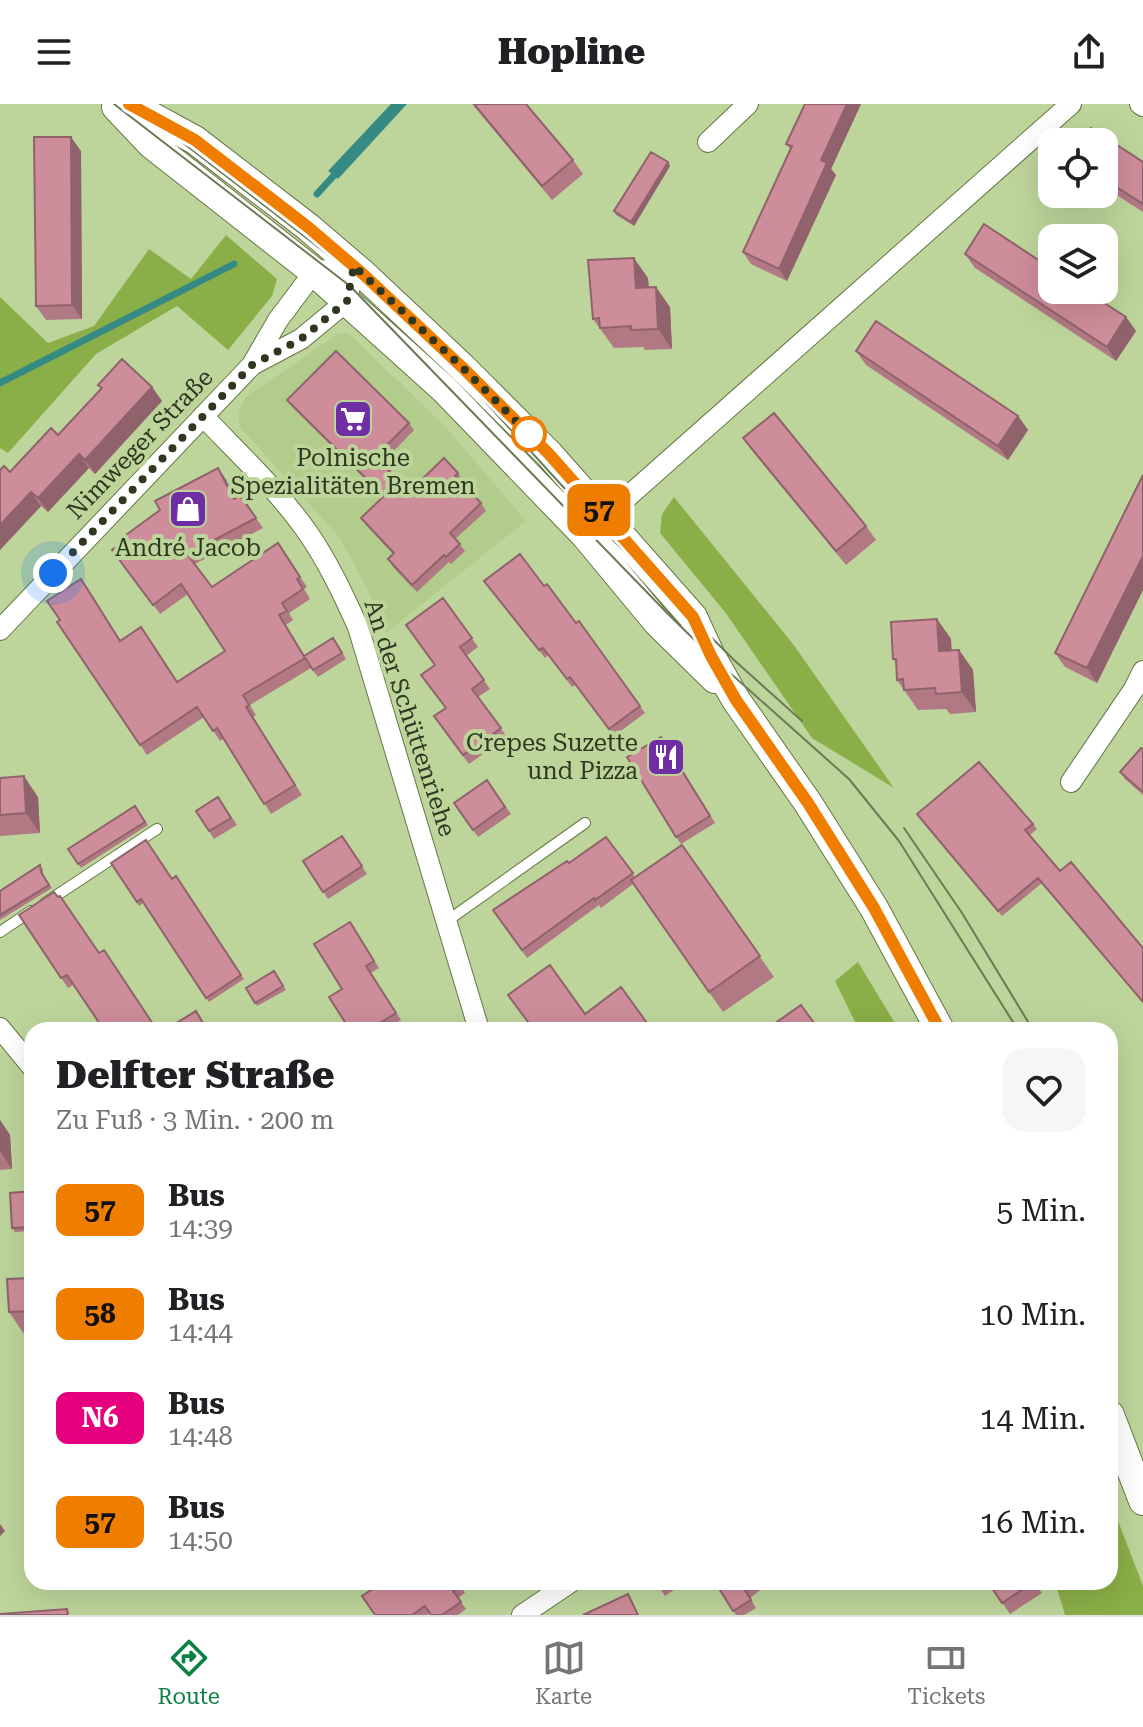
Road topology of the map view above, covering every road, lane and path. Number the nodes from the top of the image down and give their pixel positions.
1 (113, 104) edge
2 (129, 104) edge
3 (748, 104) edge
4 (1071, 104) edge
5 (708, 142) dead end
6 (354, 266) junction
7 (314, 272) junction
8 (347, 301) junction
9 (252, 365) junction
10 (203, 416) junction
11 (595, 526) junction
12 (3, 618) edge
13 (1143, 671) edge
14 (1071, 782) dead end
15 (585, 823) dead end
16 (157, 829) dead end
17 (446, 922) junction
18 (0, 932) edge
19 (477, 1022) edge
20 (936, 1022) edge
21 (0, 1028) edge
22 (24, 1057) edge
23 (1118, 1436) edge
24 (1143, 1501) edge
25 (559, 1590) edge
26 (522, 1615) edge

1 - 7 main road
2 - 6 main road
3 - 5 street
4 - 11 street
6 - 7 street
6 - 8 street
6 - 11 main road
7 - 8 main road
7 - 9 street, Nimweger Straße
8 - 9 street, Nimweger Straße
8 - 11 main road
9 - 10 street, Nimweger Straße
10 - 12 street, Nimweger Straße
10 - 17 street, An der Schüttenriehe
11 - 20 main road
13 - 14 street
15 - 17 lane
16 - 18 lane
17 - 19 street, An der Schüttenriehe
21 - 22 street
23 - 24 main road
25 - 26 street

